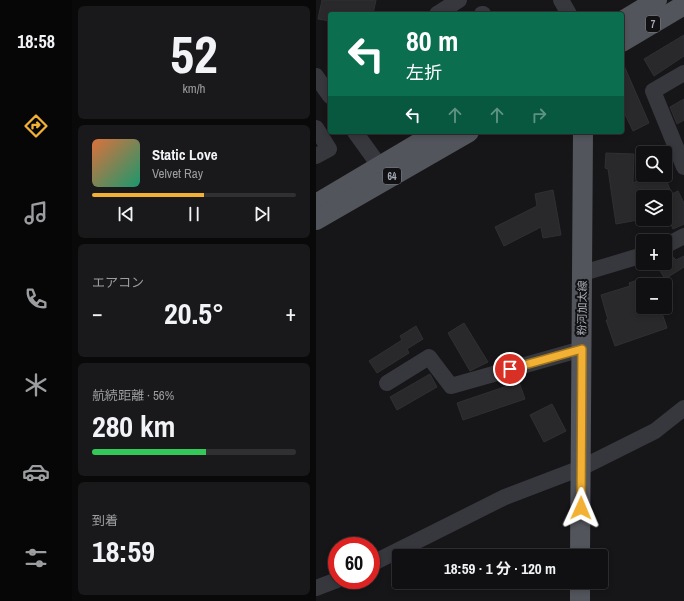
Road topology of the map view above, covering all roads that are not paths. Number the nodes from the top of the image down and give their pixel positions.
1 (561, 0) edge
2 (656, 0) edge
3 (684, 5) edge
4 (458, 6) edge
5 (442, 12) edge
6 (568, 12) edge
7 (624, 20) edge
8 (624, 41) edge
9 (684, 73) edge
10 (316, 128) edge
11 (356, 134) edge
12 (434, 134) edge
13 (465, 134) edge
14 (583, 134) edge
15 (316, 156) edge
16 (684, 167) edge
17 (384, 172) junction
18 (316, 204) edge
19 (316, 220) edge
20 (684, 236) edge
21 (672, 242) edge
22 (636, 257) edge
23 (583, 273) junction
24 (582, 349) junction
25 (387, 383) dead end
26 (684, 408) edge
27 (581, 468) junction
28 (580, 549) edge
29 (380, 560) edge
30 (328, 583) edge
31 (316, 588) edge
32 (580, 589) edge
33 (580, 601) edge

1 - 6 street
2 - 7 main road, 7
3 - 8 main road, 7
4 - 5 street
9 - 16 street
10 - 15 street
11 - 17 street
12 - 17 main road, 64
13 - 17 main road, 64
14 - 23 main road, 粉河加太線
17 - 18 main road, 64
17 - 19 main road, 64
20 - 21 street
22 - 23 street
23 - 24 main road, 粉河加太線
24 - 25 street
24 - 27 main road, 粉河加太線
26 - 27 street
27 - 28 main road, 粉河加太線
27 - 29 street
30 - 31 street
32 - 33 main road

